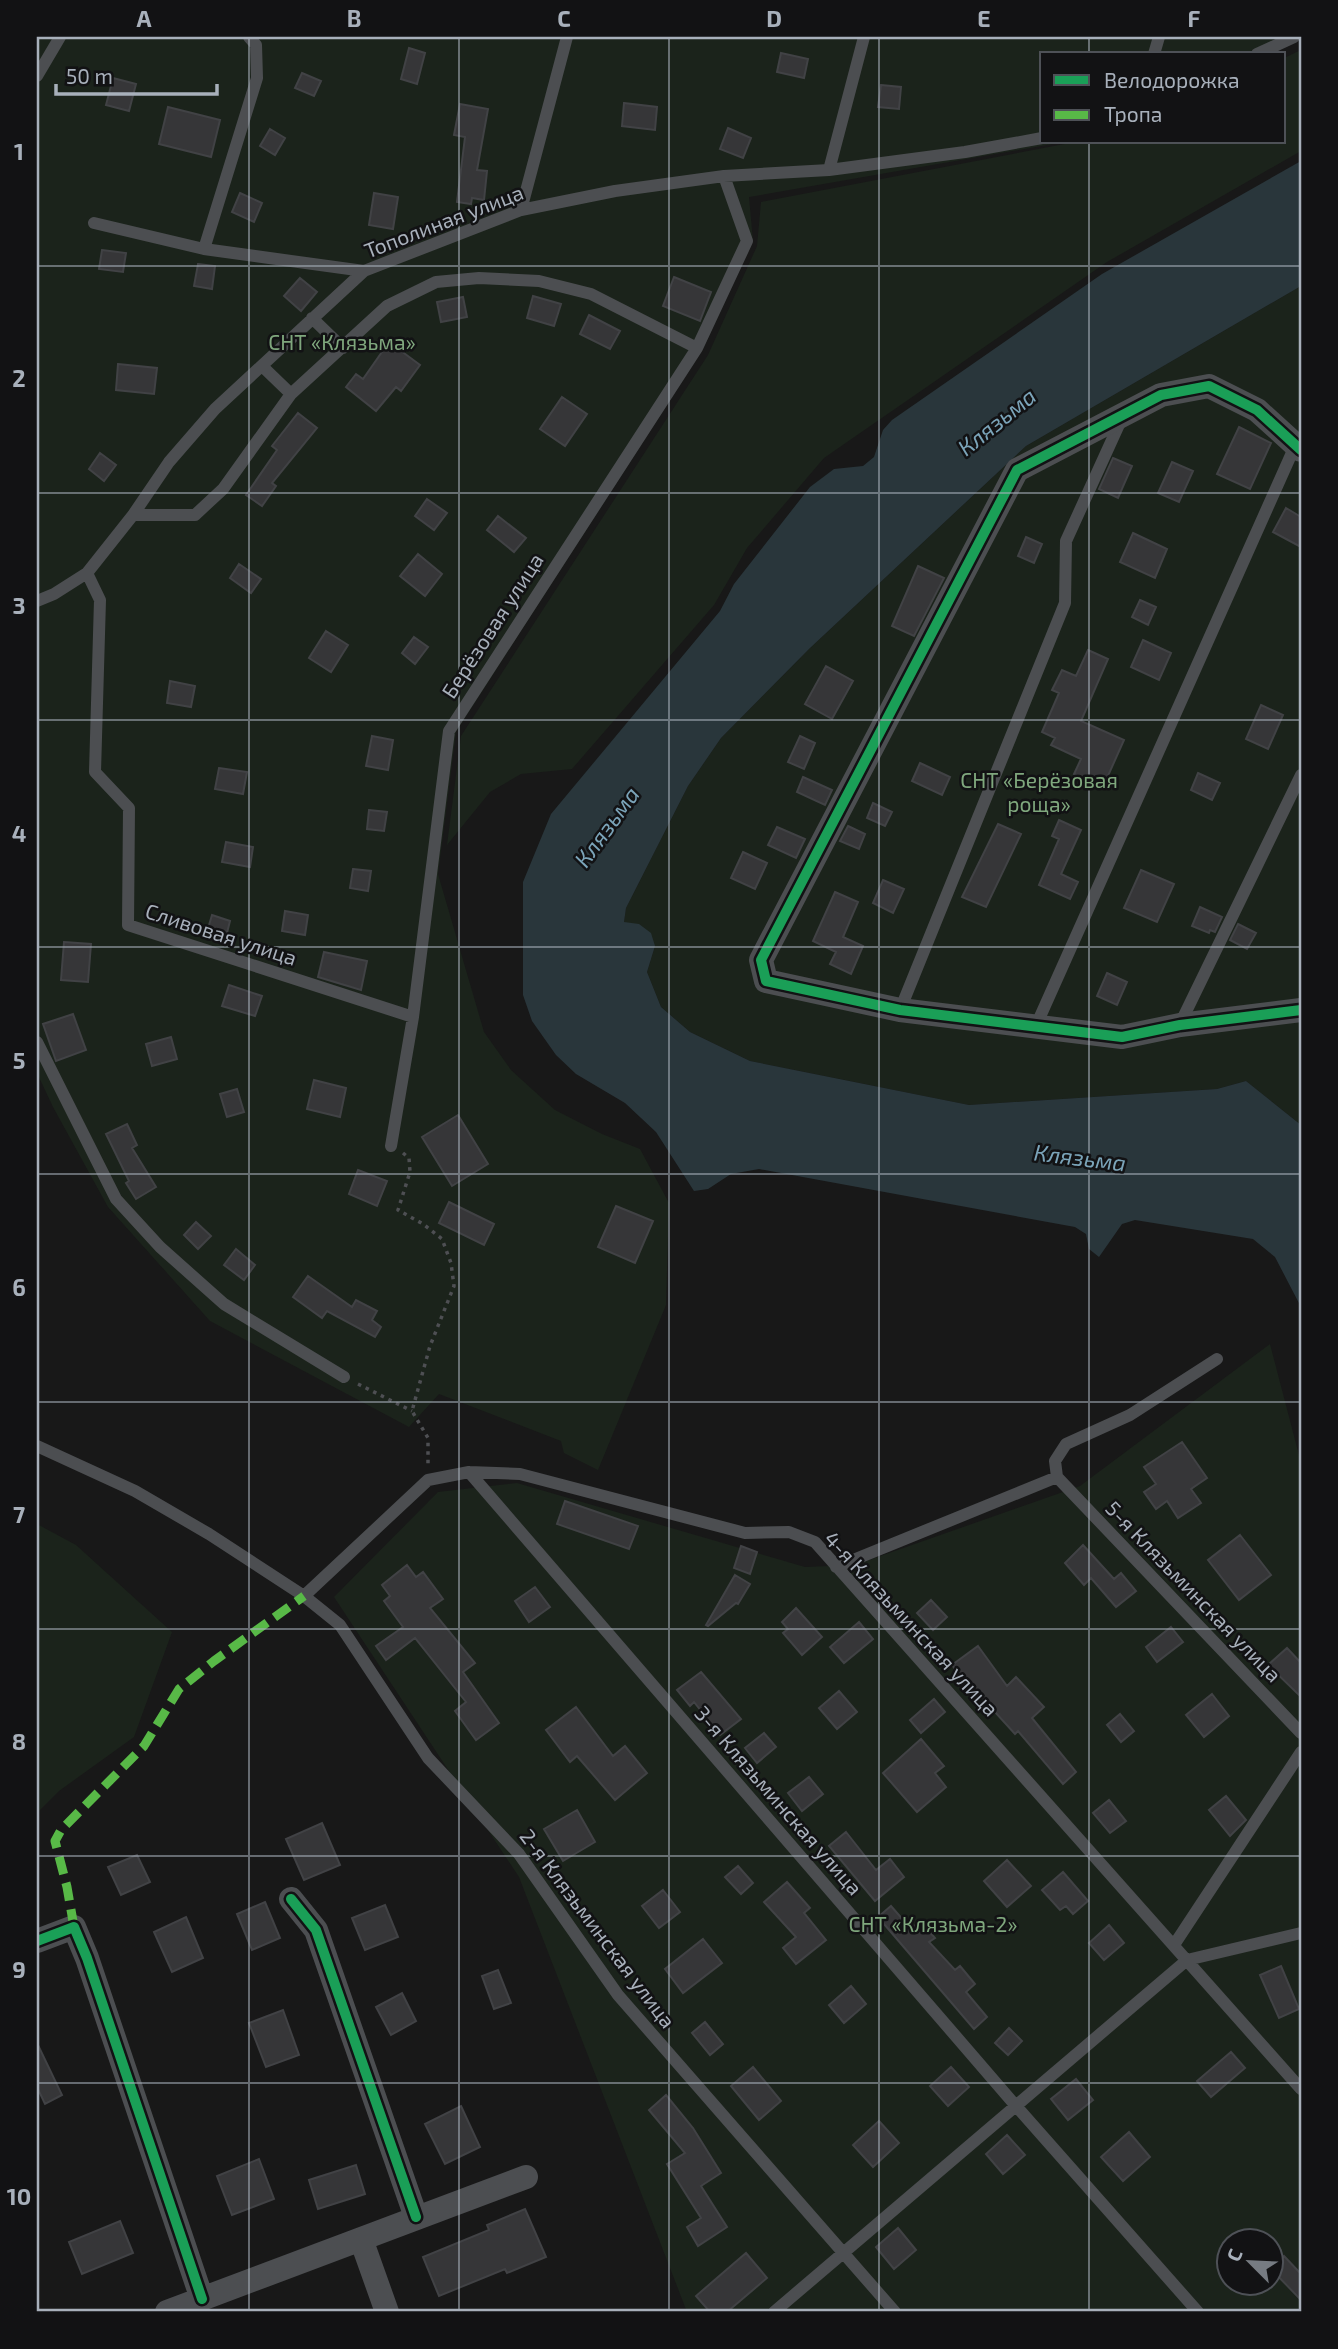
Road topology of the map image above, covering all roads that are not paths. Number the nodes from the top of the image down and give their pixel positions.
1 (60, 37) edge
2 (249, 37) edge
3 (567, 37) edge
4 (864, 37) edge
5 (1294, 37) edge
6 (1261, 52) edge
7 (37, 76) edge
8 (1040, 138) edge
9 (829, 170) junction
10 (724, 176) junction
11 (521, 210) junction
12 (94, 223) dead end
13 (204, 249) junction
14 (364, 271) junction
15 (312, 318) junction
16 (343, 348) junction
17 (697, 348) junction
18 (262, 366) junction
19 (291, 394) junction
20 (1123, 415) junction
21 (1298, 448) edge
22 (133, 515) junction
23 (87, 573) junction
24 (37, 601) edge
25 (1301, 775) edge
26 (900, 1010) junction
27 (1301, 1010) edge
28 (413, 1017) junction
29 (1180, 1025) junction
30 (1035, 1028) junction
31 (37, 1042) edge
32 (391, 1146) road end
33 (1217, 1359) dead end
34 (344, 1377) road end
35 (37, 1446) edge
36 (469, 1472) junction
37 (1057, 1477) junction
38 (836, 1567) junction
39 (304, 1596) junction
40 (1301, 1733) edge
41 (1301, 1752) edge
42 (291, 1899) dead end
43 (1301, 1933) edge
44 (37, 1941) edge
45 (1174, 1945) junction
46 (1187, 1960) junction
47 (1301, 2089) edge
48 (1016, 2106) junction
49 (526, 2177) dead end
50 (416, 2217) junction
51 (361, 2239) junction
52 (843, 2254) junction
53 (202, 2299) junction
54 (167, 2312) edge
55 (387, 2312) edge
56 (774, 2312) edge
57 (895, 2312) edge
58 (1198, 2312) edge

1 - 7 lane
2 - 13 lane
3 - 11 lane
4 - 9 lane
5 - 6 lane
8 - 9 lane, Тополиная улица
9 - 10 lane, Тополиная улица
10 - 11 lane, Тополиная улица
10 - 17 lane, Берёзовая улица
11 - 14 lane, Тополиная улица
12 - 13 lane
13 - 14 lane
14 - 15 lane, Тополиная улица
15 - 16 lane
15 - 18 lane, Тополиная улица
16 - 17 lane
16 - 19 lane
17 - 28 lane, Берёзовая улица
18 - 19 lane
18 - 22 lane, Тополиная улица
19 - 22 lane
20 - 21 street
20 - 26 lane
20 - 26 street
21 - 30 lane
22 - 23 lane, Тополиная улица
23 - 24 lane, Тополиная улица
23 - 28 lane, Сливовая улица
25 - 29 lane
26 - 30 street
27 - 29 street
28 - 32 lane, Берёзовая улица
29 - 30 street
31 - 34 lane
33 - 37 lane
35 - 39 lane, 2-я Клязьминская улица
36 - 38 lane, 4-я Клязьминская улица
36 - 39 lane, 4-я Клязьминская улица
36 - 48 lane, 3-я Клязьминская улица
37 - 38 lane
37 - 40 lane, 5-я Клязьминская улица
38 - 45 lane, 4-я Клязьминская улица
39 - 52 lane, 2-я Клязьминская улица
41 - 45 lane
42 - 50 street
43 - 46 lane
44 - 53 street
45 - 46 lane, 4-я Клязьминская улица
46 - 47 lane, 4-я Клязьминская улица
46 - 48 lane
48 - 52 lane
48 - 58 lane, 3-я Клязьминская улица
49 - 50 street
50 - 51 street
51 - 53 street
51 - 55 street
52 - 56 lane
52 - 57 lane, 2-я Клязьминская улица
53 - 54 street

